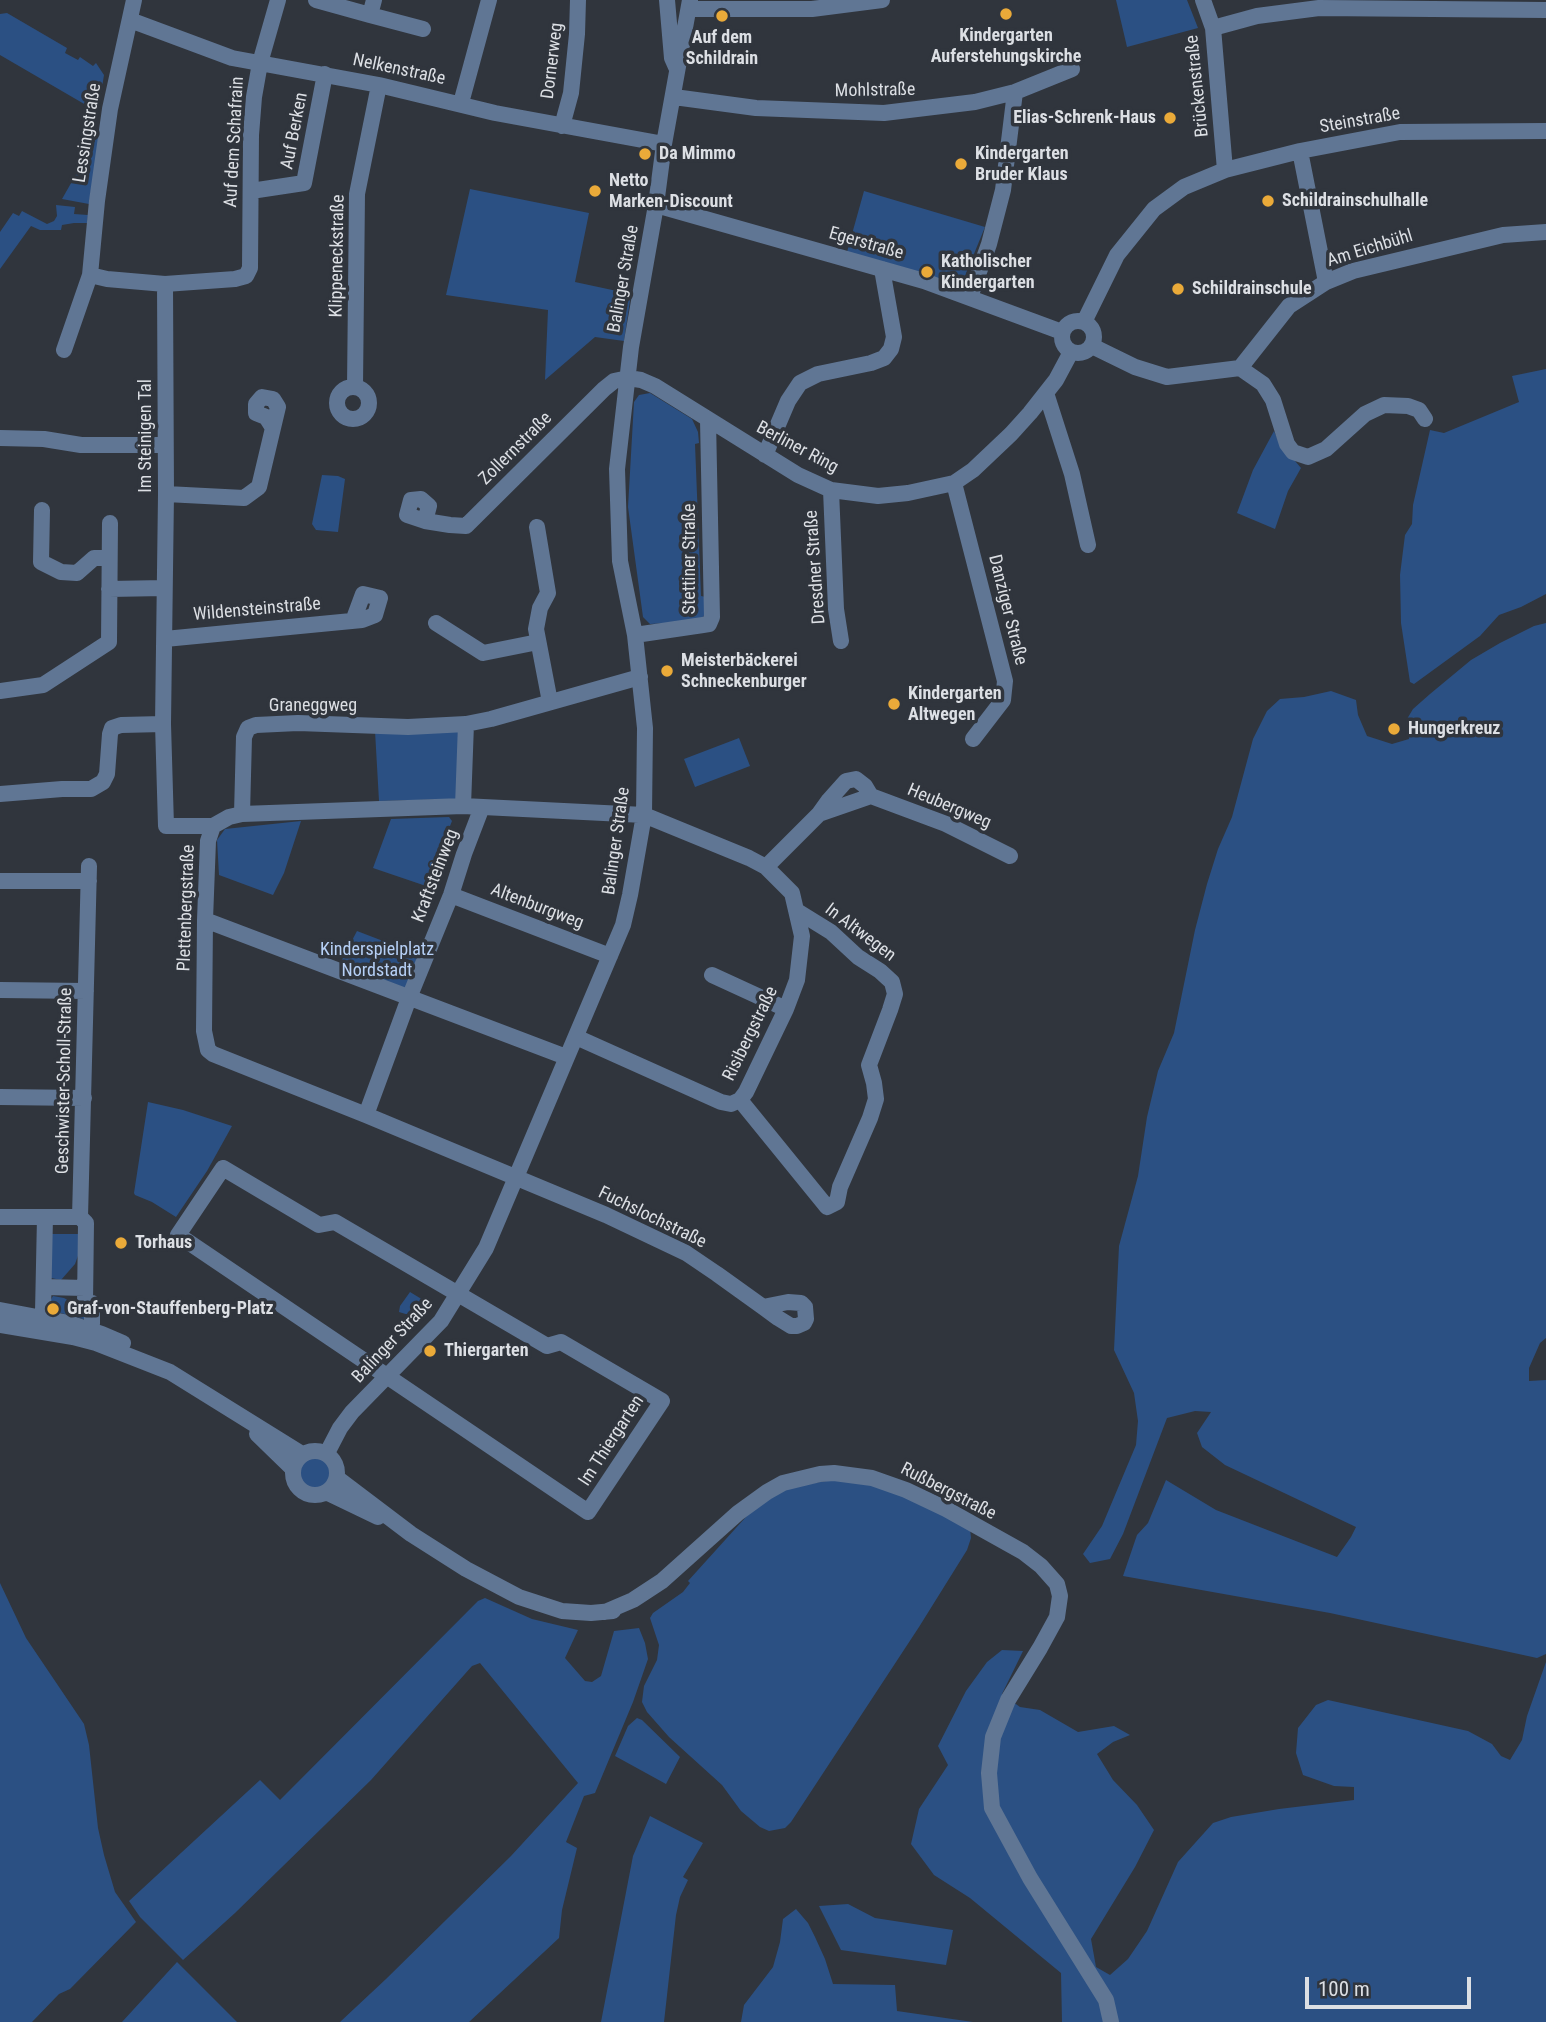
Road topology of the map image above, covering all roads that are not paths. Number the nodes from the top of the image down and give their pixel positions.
1 (134, 0) edge
2 (278, 0) edge
3 (316, 0) edge
4 (489, 0) edge
5 (578, 0) edge
6 (667, 0) edge
7 (882, 0) edge
8 (1203, 0) edge
9 (690, 5) edge
10 (1445, 5) edge
11 (372, 7) edge
12 (1546, 9) edge
13 (130, 20) junction
14 (423, 29) dead end
15 (1213, 29) junction
16 (260, 63) junction
17 (1072, 69) dead end
18 (678, 73) junction
19 (325, 74) junction
20 (379, 85) junction
21 (1015, 92) junction
22 (674, 97) junction
23 (461, 103) junction
24 (562, 126) junction
25 (1546, 131) edge
26 (664, 144) junction
27 (1300, 152) junction
28 (1225, 170) junction
29 (251, 191) junction
30 (656, 205) junction
31 (1546, 232) edge
32 (882, 269) junction
33 (90, 275) junction
34 (1326, 282) junction
35 (165, 284) junction
36 (970, 297) junction
37 (1084, 322) junction
38 (1062, 332) junction
39 (1092, 346) junction
40 (64, 350) dead end
41 (1071, 352) junction
42 (1240, 368) junction
43 (628, 378) junction
44 (355, 387) dead end
45 (1046, 393) junction
46 (1425, 419) dead end
47 (708, 420) junction
48 (273, 428) dead end
49 (0, 438) edge
50 (165, 445) junction
51 (765, 455) junction
52 (954, 483) junction
53 (831, 490) junction
54 (166, 495) junction
55 (42, 510) dead end
56 (425, 521) dead end
57 (110, 523) dead end
58 (537, 527) dead end
59 (1087, 545) dead end
60 (109, 558) junction
61 (164, 588) junction
62 (109, 589) junction
63 (353, 621) dead end
64 (436, 623) dead end
65 (635, 635) junction
66 (164, 639) junction
67 (538, 642) junction
68 (841, 642) dead end
69 (640, 677) junction
70 (0, 691) edge
71 (550, 702) junction
72 (163, 724) junction
73 (466, 724) junction
74 (973, 739) dead end
75 (0, 794) edge
76 (871, 796) junction
77 (463, 806) junction
78 (482, 807) junction
79 (242, 814) junction
80 (819, 814) junction
81 (644, 815) junction
82 (213, 826) junction
83 (1010, 856) dead end
84 (766, 867) junction
85 (0, 881) edge
86 (451, 895) junction
87 (797, 911) junction
88 (205, 920) junction
89 (610, 956) junction
90 (712, 975) dead end
91 (0, 990) edge
92 (86, 991) junction
93 (409, 998) junction
94 (786, 1009) junction
95 (576, 1037) junction
96 (566, 1057) junction
97 (0, 1097) edge
98 (84, 1098) junction
99 (740, 1100) junction
100 (366, 1115) junction
101 (517, 1178) junction
102 (0, 1217) edge
103 (45, 1217) junction
104 (80, 1217) junction
105 (44, 1287) junction
106 (85, 1288) junction
107 (459, 1294) junction
108 (763, 1307) dead end
109 (0, 1310) edge
110 (43, 1312) dead end
111 (92, 1324) dead end
112 (0, 1325) edge
113 (170, 1372) junction
114 (387, 1376) junction
115 (234, 1412) junction
116 (327, 1453) junction
117 (302, 1454) junction
118 (293, 1469) junction
119 (337, 1478) junction
120 (326, 1492) junction
121 (411, 1534) junction
122 (1111, 2022) edge

1 - 13 street, Lessingstraße
2 - 16 street, Auf dem Schafrain
3 - 11 street
4 - 23 street
5 - 24 street, Dornerweg
6 - 18 street, Balinger Straße
7 - 9 street
8 - 15 street, Brückenstraße
9 - 18 street, Balinger Straße
10 - 12 street
10 - 15 street
11 - 14 street
13 - 16 street, Nelkenstraße
13 - 33 street, Lessingstraße
15 - 28 street, Brückenstraße
16 - 19 street, Nelkenstraße
16 - 29 street, Auf dem Schafrain
17 - 21 street, Mohlstraße
18 - 22 street, Balinger Straße
19 - 20 street, Nelkenstraße
19 - 29 street, Auf Berken
20 - 23 street, Nelkenstraße
20 - 44 street, Klippeneckstraße
21 - 22 street, Mohlstraße
21 - 36 street
22 - 26 street, Balinger Straße
23 - 24 street, Nelkenstraße
24 - 26 street, Nelkenstraße
25 - 27 street, Steinstraße
26 - 30 street, Balinger Straße
27 - 28 street, Steinstraße
27 - 34 street
28 - 37 street
29 - 35 street, Auf dem Schafrain
30 - 32 street, Egerstraße
30 - 43 street, Balinger Straße
31 - 34 street, Am Eichbühl
32 - 36 street, Egerstraße
32 - 51 street
33 - 35 street
33 - 40 street, Lessingstraße
34 - 42 street, Am Eichbühl
35 - 50 street, Im Steinigen Tal
36 - 38 street, Egerstraße
37 - 38 street
37 - 39 street
38 - 41 street
39 - 41 street
39 - 42 street
41 - 45 street, Berliner Ring
42 - 46 street
43 - 47 street, Berliner Ring
43 - 56 street, Zollernstraße
43 - 65 street, Balinger Straße
45 - 52 street, Berliner Ring
45 - 59 street
47 - 51 street, Berliner Ring
47 - 65 street, Stettiner Straße
48 - 54 street
49 - 50 street
50 - 54 street, Im Steinigen Tal
51 - 53 street, Berliner Ring
52 - 53 street, Berliner Ring
52 - 74 street, Danziger Straße
53 - 68 street, Dresdner Straße
54 - 61 street, Im Steinigen Tal
55 - 60 street
57 - 60 street
58 - 67 street
60 - 62 street
61 - 62 street
61 - 66 street, Im Steinigen Tal
62 - 70 street
63 - 66 street, Wildensteinstraße
64 - 67 street
65 - 69 street, Balinger Straße
66 - 72 street, Im Steinigen Tal
67 - 71 street
69 - 71 street, Graneggweg
69 - 81 street, Balinger Straße
71 - 73 street, Graneggweg
72 - 75 street
72 - 82 street, Im Steinigen Tal
73 - 77 street
73 - 79 street, Graneggweg
76 - 80 street, Heubergweg
76 - 80 street, Heubergweg
76 - 83 street, Heubergweg
77 - 78 street, Plettenbergstraße
77 - 79 street, Plettenbergstraße
78 - 81 street, Plettenbergstraße
78 - 86 street, Kraftsteinweg
79 - 82 street, Plettenbergstraße
80 - 84 street, Heubergweg
81 - 84 street, Risibergstraße
81 - 89 street, Balinger Straße
82 - 88 street, Plettenbergstraße
84 - 87 street, Risibergstraße
85 - 92 street, Geschwister-Scholl-Straße
86 - 89 street, Altenburgweg
86 - 93 street, Kraftsteinweg
87 - 94 street, Risibergstraße
87 - 99 street, In Altwegen
88 - 93 street
88 - 100 street, Plettenbergstraße
89 - 95 street, Balinger Straße
90 - 94 street
91 - 92 street
92 - 98 street, Geschwister-Scholl-Straße
93 - 96 street
93 - 100 street, Kraftsteinweg
94 - 99 street, Risibergstraße
95 - 96 street, Balinger Straße
95 - 99 street, Risibergstraße
96 - 101 street, Balinger Straße
97 - 98 street
98 - 104 street, Geschwister-Scholl-Straße
100 - 101 street, Plettenbergstraße
101 - 107 street, Balinger Straße
101 - 108 street, Fuchslochstraße
102 - 103 street
103 - 104 street
103 - 105 street
104 - 106 street
105 - 106 street
105 - 110 street
106 - 111 street
107 - 114 street, Balinger Straße
107 - 114 street, Im Thiergarten
107 - 114 street, Im Thiergarten
109 - 113 street, Rußbergstraße
112 - 113 street, Rußbergstraße
113 - 115 street, Rußbergstraße
114 - 116 street, Balinger Straße
115 - 117 street, Rußbergstraße
115 - 118 street, Rußbergstraße
116 - 117 street
116 - 119 street
117 - 118 street
118 - 120 street, Rußbergstraße
119 - 120 street
119 - 121 street, Rußbergstraße
120 - 121 street, Rußbergstraße
121 - 122 street, Rußbergstraße

